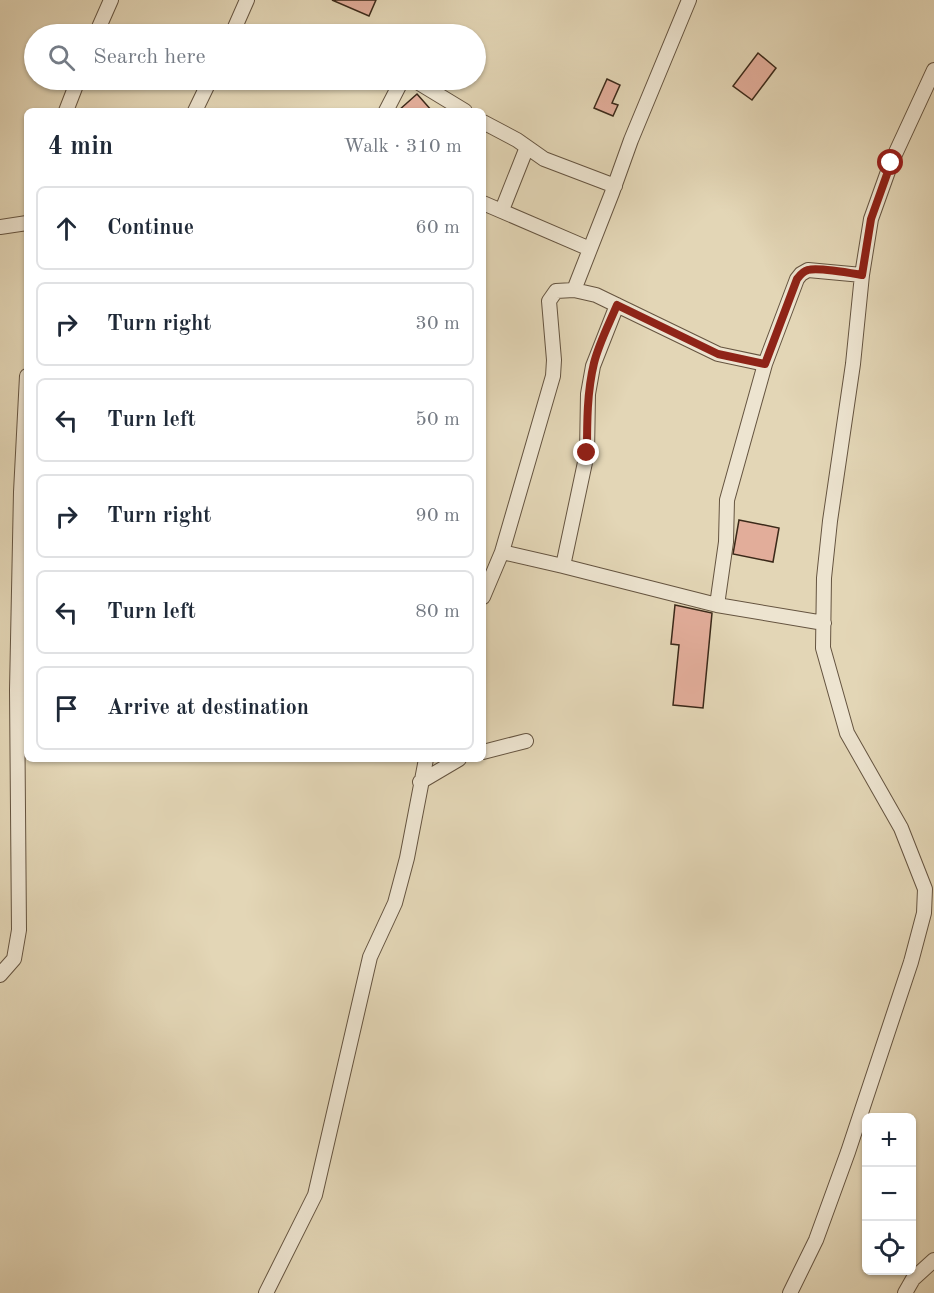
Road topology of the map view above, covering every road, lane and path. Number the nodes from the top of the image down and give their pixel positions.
1 (111, 0) edge
2 (247, 0) edge
3 (689, 0) edge
4 (100, 24) edge
5 (236, 24) edge
6 (934, 70) edge
7 (74, 90) edge
8 (205, 90) edge
9 (397, 90) edge
10 (430, 90) edge
11 (67, 108) edge
12 (196, 108) edge
13 (388, 108) edge
14 (460, 108) edge
15 (486, 124) edge
16 (527, 147) junction
17 (615, 186) junction
18 (486, 204) edge
19 (502, 210) junction
20 (24, 223) edge
21 (0, 227) edge
22 (590, 249) junction
23 (862, 275) junction
24 (574, 290) junction
25 (617, 305) junction
26 (765, 364) junction
27 (24, 434) edge
28 (502, 552) junction
29 (563, 566) junction
30 (486, 590) edge
31 (717, 605) junction
32 (824, 623) junction
33 (22, 690) edge
34 (526, 741) dead end
35 (486, 751) edge
36 (425, 762) edge
37 (454, 762) edge
38 (420, 782) junction
39 (929, 892) edge
40 (0, 975) edge
41 (934, 1260) edge
42 (266, 1293) edge
43 (789, 1293) edge
44 (906, 1293) edge

1 - 4 street
2 - 5 street
3 - 17 street
6 - 23 street
7 - 11 street
8 - 12 street
9 - 13 street
10 - 14 street
15 - 16 street
16 - 17 street
16 - 19 street
17 - 22 street
18 - 19 street
19 - 22 street
20 - 21 street
22 - 24 street
23 - 26 street
23 - 32 street
24 - 25 street
24 - 28 street
25 - 26 street
25 - 29 street
26 - 31 street
27 - 33 street
28 - 29 street
28 - 30 street
29 - 31 street
31 - 32 street
32 - 39 street
33 - 40 street
34 - 35 street
36 - 38 street
37 - 38 street
38 - 42 street
39 - 43 street
41 - 44 street

